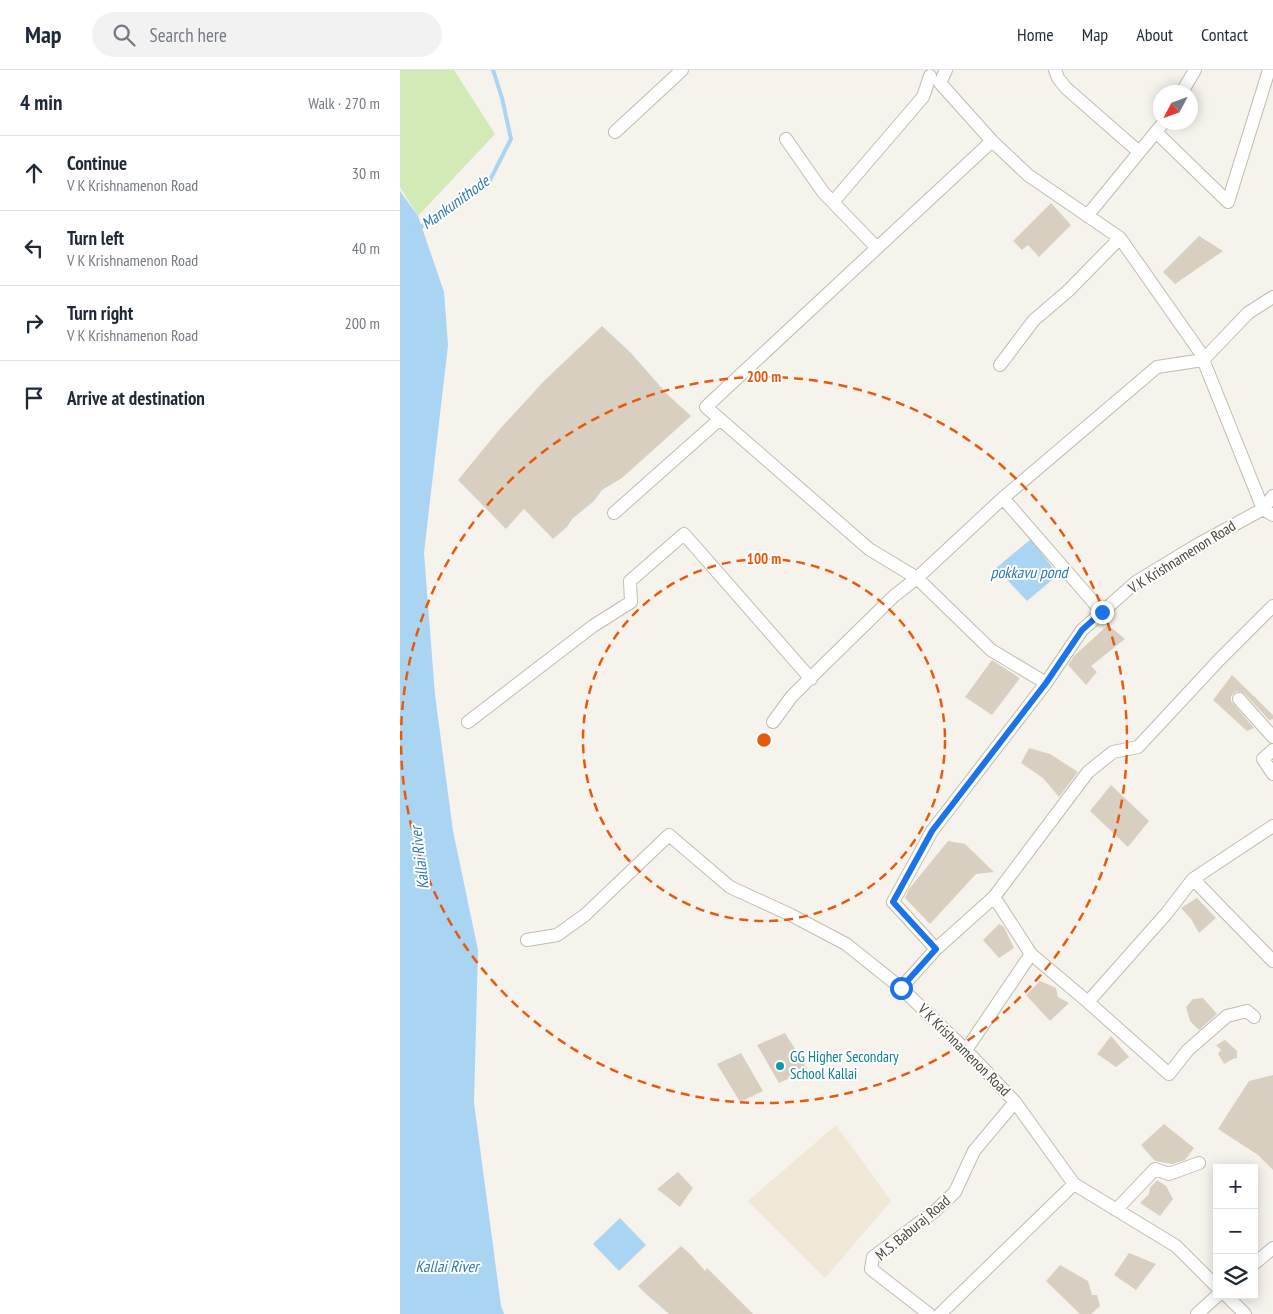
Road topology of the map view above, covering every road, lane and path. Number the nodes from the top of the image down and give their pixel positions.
1 (682, 70) edge
2 (946, 70) edge
3 (1055, 70) edge
4 (1196, 70) edge
5 (1269, 70) edge
6 (931, 76) edge
7 (1186, 85) edge
8 (1157, 130) edge
9 (1163, 130) edge
10 (615, 132) dead end
11 (786, 139) dead end
12 (992, 141) junction
13 (1139, 152) junction
14 (833, 202) junction
15 (1087, 216) junction
16 (1120, 238) junction
17 (877, 248) junction
18 (1273, 297) edge
19 (1203, 360) junction
20 (1000, 365) dead end
21 (720, 419) junction
22 (1273, 496) edge
23 (1003, 498) junction
24 (1268, 512) edge
25 (614, 513) dead end
26 (917, 578) junction
27 (1273, 606) edge
28 (1102, 612) junction
29 (811, 679) junction
30 (1046, 683) junction
31 (1239, 699) dead end
32 (468, 722) dead end
33 (773, 722) dead end
34 (1273, 737) edge
35 (1273, 750) edge
36 (1273, 774) edge
37 (1273, 826) edge
38 (1193, 879) junction
39 (994, 897) junction
40 (527, 940) dead end
41 (936, 949) junction
42 (1031, 954) junction
43 (1273, 961) edge
44 (901, 988) junction
45 (1088, 1002) junction
46 (1254, 1018) dead end
47 (966, 1050) junction
48 (1015, 1102) junction
49 (1199, 1163) dead end
50 (1074, 1184) junction
51 (1116, 1210) junction
52 (1273, 1248) edge
53 (1258, 1261) edge
54 (1213, 1283) edge
55 (1214, 1299) edge
56 (1230, 1299) edge
57 (929, 1314) edge
58 (940, 1314) edge
59 (1197, 1314) edge
60 (1245, 1314) edge

1 - 10 street
2 - 6 street
3 - 13 street
4 - 7 street
5 - 9 street
6 - 12 street
6 - 14 street
8 - 13 street
11 - 14 street
12 - 15 street
12 - 17 street
13 - 15 street
14 - 17 street
15 - 16 street
16 - 19 street
16 - 20 street
17 - 21 street
18 - 19 street
19 - 23 street
19 - 24 street
21 - 25 street
21 - 26 street
22 - 24 street, V K Krishnamenon Road
23 - 26 street
23 - 28 street
24 - 28 street, V K Krishnamenon Road
26 - 29 street
26 - 30 street
27 - 39 street
28 - 30 street, V K Krishnamenon Road
29 - 32 street
29 - 33 street
30 - 41 street, V K Krishnamenon Road
31 - 34 street
35 - 36 street
37 - 38 street
38 - 43 street
38 - 45 street
39 - 41 street
39 - 42 street
40 - 44 street, V K Krishnamenon Road
41 - 44 street
42 - 45 street
42 - 47 street
44 - 47 street, V K Krishnamenon Road
45 - 46 street
47 - 48 street, V K Krishnamenon Road
48 - 50 street, V K Krishnamenon Road
48 - 57 street, M.S. Baburaj Road
49 - 51 street
50 - 51 street, V K Krishnamenon Road
50 - 58 street
51 - 54 street, V K Krishnamenon Road
52 - 53 street
55 - 59 street
56 - 60 street

